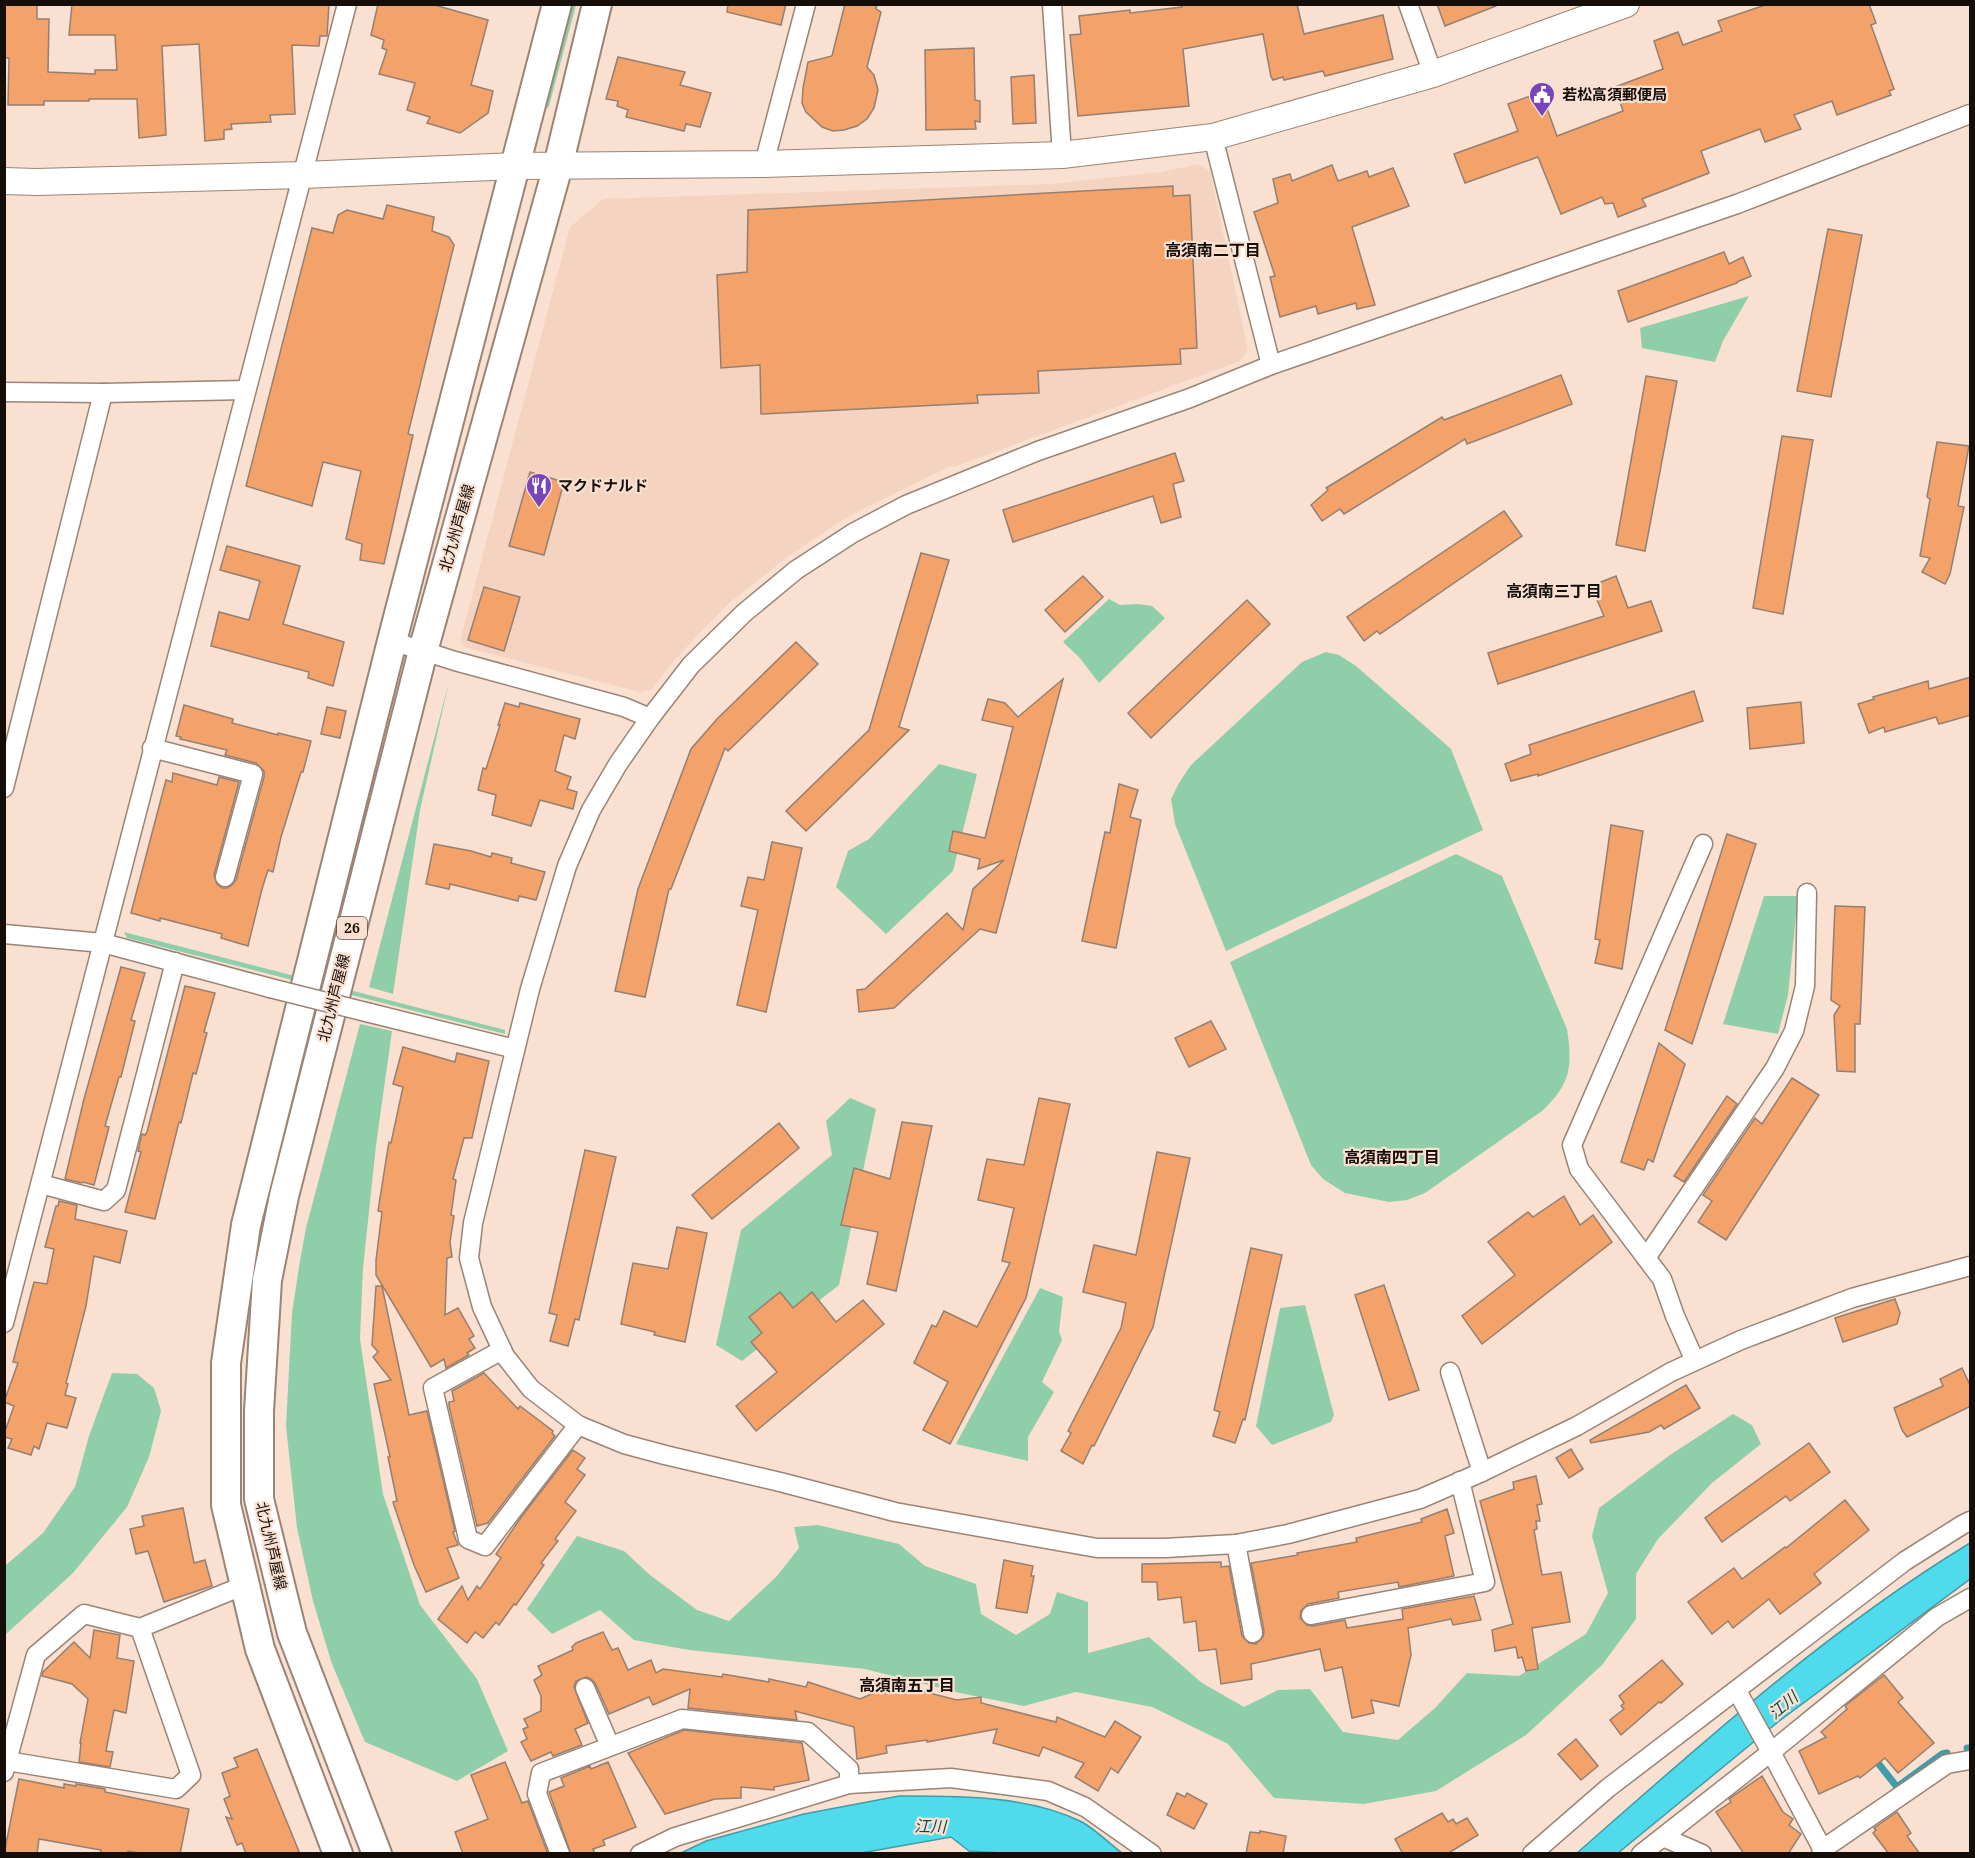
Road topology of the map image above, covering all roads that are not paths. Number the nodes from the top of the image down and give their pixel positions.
1 (347, 4) edge
2 (557, 4) edge
3 (597, 4) edge
4 (806, 4) edge
5 (1052, 4) edge
6 (1408, 4) edge
7 (1626, 4) edge
8 (1433, 74) junction
9 (1971, 114) edge
10 (1213, 137) junction
11 (1062, 155) junction
12 (764, 164) junction
13 (516, 166) junction
14 (558, 166) junction
15 (303, 175) junction
16 (4, 181) edge
17 (1271, 365) junction
18 (246, 390) junction
19 (4, 392) edge
20 (103, 393) junction
21 (392, 641) junction
22 (423, 651) junction
23 (650, 718) junction
24 (152, 748) junction
25 (4, 788) edge
26 (1702, 844) dead end
27 (225, 877) dead end
28 (1807, 893) dead end
29 (4, 934) edge
30 (103, 943) junction
31 (175, 962) junction
32 (515, 1049) junction
33 (41, 1184) junction
34 (1646, 1258) junction
35 (1971, 1266) edge
36 (8, 1295) edge
37 (4, 1323) edge
38 (502, 1350) junction
39 (1695, 1361) junction
40 (1450, 1372) dead end
41 (578, 1425) junction
42 (1482, 1472) junction
43 (1460, 1481) junction
44 (1971, 1521) edge
45 (1236, 1544) junction
46 (245, 1585) junction
47 (1971, 1598) edge
48 (1311, 1615) dead end
49 (140, 1628) junction
50 (1253, 1632) dead end
51 (585, 1688) dead end
52 (1739, 1694) junction
53 (610, 1746) junction
54 (1771, 1752) junction
55 (1971, 1760) edge
56 (6, 1766) edge
57 (849, 1784) junction
58 (1663, 1837) junction
59 (1823, 1852) edge
60 (339, 1854) edge
61 (377, 1854) edge
62 (560, 1854) edge
63 (640, 1854) edge
64 (1152, 1854) edge
65 (1532, 1854) edge
66 (1641, 1854) edge
67 (1702, 1854) edge

1 - 15 street
2 - 13 main road, 北九州芦屋線 / 26
3 - 14 main road, 北九州芦屋線 / 26
4 - 12 street
5 - 11 street
6 - 8 street
7 - 8 street
8 - 10 street
9 - 17 street
10 - 11 street
10 - 17 street
11 - 12 street
12 - 14 street
13 - 14 street
13 - 15 street
13 - 21 main road, 北九州芦屋線 / 26
14 - 22 main road, 北九州芦屋線 / 26
15 - 16 street
15 - 18 street
17 - 23 street
18 - 20 street
18 - 24 street
19 - 20 street
20 - 25 street
21 - 22 street
21 - 46 main road, 北九州芦屋線 / 26
22 - 23 street
22 - 61 main road, 北九州芦屋線 / 26
23 - 32 street
24 - 27 street
24 - 30 street
26 - 34 street
28 - 34 street
29 - 30 street
30 - 31 street
30 - 33 street
31 - 32 street, bridge
31 - 33 street
32 - 38 street
33 - 36 street
34 - 39 street
35 - 39 street
36 - 37 street
38 - 41 street
38 - 41 street
39 - 42 street
40 - 42 street
41 - 45 street
42 - 43 street
43 - 45 street
43 - 48 street
44 - 52 street
45 - 50 street
46 - 49 street
46 - 60 main road, 北九州芦屋線 / 26
47 - 54 street
49 - 56 street
49 - 56 street
51 - 53 street
52 - 54 street
52 - 65 street
53 - 57 street
53 - 62 street
54 - 58 street
54 - 59 street
55 - 59 street
57 - 63 street
57 - 64 street
58 - 66 street
58 - 67 street

